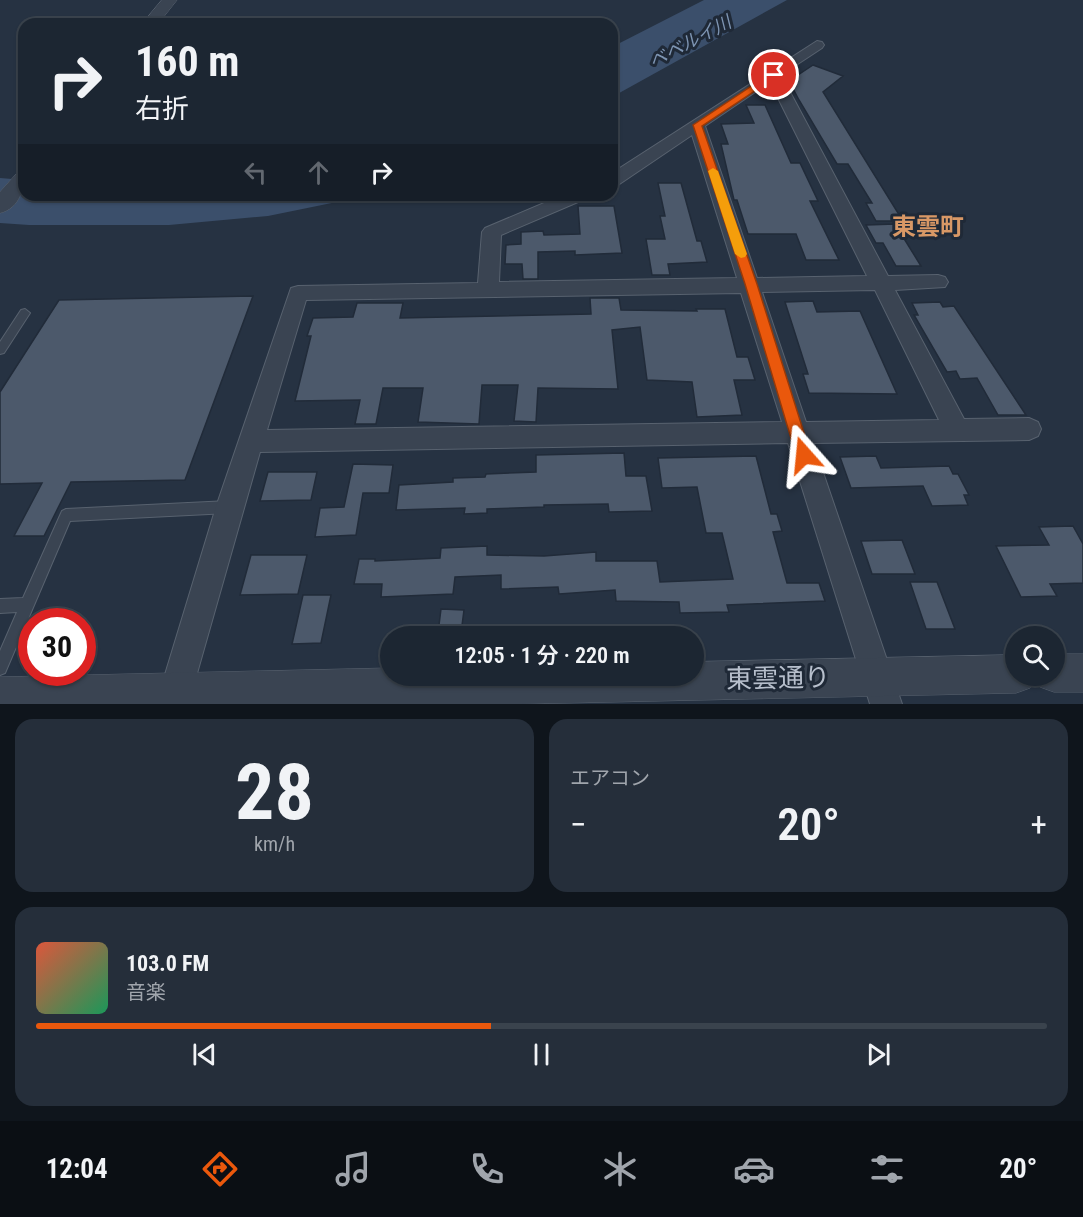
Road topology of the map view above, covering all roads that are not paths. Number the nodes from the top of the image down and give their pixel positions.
1 (170, 0) edge
2 (155, 18) edge
3 (817, 45) dead end
4 (774, 75) junction
5 (697, 125) junction
6 (618, 177) edge
7 (18, 184) edge
8 (565, 201) edge
9 (0, 206) edge
10 (938, 282) dead end
11 (880, 283) junction
12 (751, 284) junction
13 (488, 289) junction
14 (25, 313) dead end
15 (0, 350) edge
16 (1029, 429) dead end
17 (957, 430) junction
18 (796, 433) junction
19 (251, 441) junction
20 (230, 507) junction
21 (27, 605) junction
22 (0, 606) edge
23 (0, 668) edge
24 (1065, 673) edge
25 (1083, 673) edge
26 (1005, 675) edge
27 (882, 690) edge
28 (176, 691) junction
29 (0, 696) edge
30 (61, 699) edge

1 - 2 street
3 - 4 street
4 - 5 street
4 - 11 street
5 - 6 street
5 - 12 street
7 - 9 street
8 - 13 street
10 - 11 street
11 - 12 street
11 - 17 street
12 - 13 street
12 - 18 street
13 - 19 street
14 - 15 lane
16 - 17 street
17 - 18 street
18 - 19 street
18 - 27 street
19 - 20 street
20 - 21 lane
20 - 28 street
21 - 22 lane
21 - 23 lane
24 - 25 street
26 - 27 street, 東雲通り
27 - 28 street, 東雲通り
28 - 30 street, 東雲通り
29 - 30 street, 東雲通り

